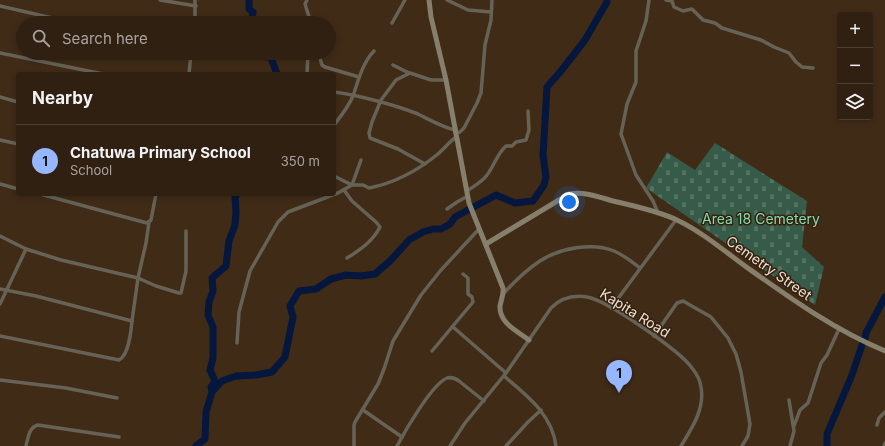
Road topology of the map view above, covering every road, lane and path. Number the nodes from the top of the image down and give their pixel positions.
1 (160, 0) edge
2 (195, 0) edge
3 (306, 0) edge
4 (406, 0) edge
5 (429, 0) edge
6 (447, 0) edge
7 (492, 0) edge
8 (649, 0) edge
9 (666, 0) edge
10 (0, 6) edge
11 (196, 6) junction
12 (491, 12) junction
13 (44, 16) edge
14 (195, 16) edge
15 (309, 16) edge
16 (392, 23) dead end
17 (374, 50) dead end
18 (0, 53) edge
19 (16, 56) edge
20 (34, 60) edge
21 (190, 60) edge
22 (308, 60) edge
23 (321, 60) edge
24 (394, 65) dead end
25 (813, 68) dead end
26 (93, 72) edge
27 (189, 72) edge
28 (307, 72) edge
29 (410, 73) junction
30 (359, 77) junction
31 (446, 80) junction
32 (336, 92) edge
33 (353, 96) junction
34 (0, 97) edge
35 (16, 101) edge
36 (380, 103) junction
37 (528, 111) dead end
38 (336, 122) edge
39 (455, 133) junction
40 (0, 140) edge
41 (16, 144) edge
42 (361, 160) dead end
43 (425, 164) junction
44 (336, 177) edge
45 (0, 184) edge
46 (352, 185) junction
47 (16, 188) edge
48 (344, 190) junction
49 (467, 193) junction
50 (336, 194) edge
51 (48, 196) edge
52 (156, 196) edge
53 (330, 196) edge
54 (447, 209) dead end
55 (659, 214) junction
56 (676, 220) junction
57 (149, 222) junction
58 (479, 229) junction
59 (186, 231) dead end
60 (0, 236) edge
61 (486, 244) junction
62 (26, 249) junction
63 (347, 258) dead end
64 (640, 268) junction
65 (464, 274) dead end
66 (138, 278) junction
67 (0, 289) edge
68 (6, 290) junction
69 (504, 293) junction
70 (0, 304) edge
71 (611, 308) junction
72 (132, 321) junction
73 (453, 327) junction
74 (839, 329) junction
75 (0, 336) edge
76 (654, 336) junction
77 (530, 340) junction
78 (237, 343) dead end
79 (432, 351) dead end
80 (885, 352) edge
81 (505, 375) junction
82 (0, 380) edge
83 (117, 398) dead end
84 (790, 400) dead end
85 (484, 401) junction
86 (363, 410) junction
87 (541, 410) junction
88 (885, 412) edge
89 (877, 425) dead end
90 (794, 426) junction
91 (119, 437) dead end
92 (402, 437) junction
93 (26, 446) edge
94 (354, 446) edge
95 (397, 446) edge
96 (450, 446) edge
97 (506, 446) edge
98 (556, 446) edge
99 (681, 446) edge
100 (742, 446) edge
101 (790, 446) edge

1 - 11 street
2 - 11 street
3 - 15 street
4 - 16 street
5 - 31 street
6 - 12 street
7 - 12 street
8 - 55 street
9 - 25 street
10 - 13 street
11 - 14 street
12 - 39 street
17 - 30 street
18 - 19 street
20 - 26 street
21 - 27 street
22 - 28 street
23 - 30 street
24 - 29 street
29 - 31 street
29 - 36 street
30 - 33 street
31 - 39 street
32 - 33 street
33 - 36 street
33 - 38 street
34 - 35 street
36 - 39 street
36 - 43 street
37 - 49 street
39 - 43 street
39 - 49 street
40 - 41 street
42 - 46 street
43 - 46 street
44 - 46 street
45 - 47 street
46 - 48 street
48 - 50 street
48 - 63 street
49 - 54 street
49 - 58 street
51 - 57 street
52 - 57 street
53 - 78 street
55 - 56 street, Cemetry Street
55 - 61 street, Cemetry Street
56 - 64 street
56 - 74 street, Cemetry Street
57 - 66 street
58 - 61 street
58 - 86 street
59 - 66 street
60 - 62 street
61 - 69 street
62 - 66 street
62 - 68 street
64 - 69 street
64 - 71 street
65 - 73 street
66 - 72 street
67 - 68 street
68 - 70 street
68 - 72 street
69 - 77 street
71 - 76 street, Kapita Road
71 - 77 street, Kapita Road
72 - 75 street
73 - 79 street
73 - 81 street
74 - 80 street, Cemetry Street
74 - 90 street
76 - 99 street, Kapita Road
76 - 100 street
77 - 81 street, Kapita Road
81 - 85 street, Kapita Road
81 - 87 street
82 - 83 street
84 - 90 street
85 - 92 street
85 - 96 street, Kapita Road
86 - 92 street
86 - 94 street
87 - 97 street
87 - 98 street
88 - 89 street
90 - 101 street
91 - 93 street
92 - 95 street

